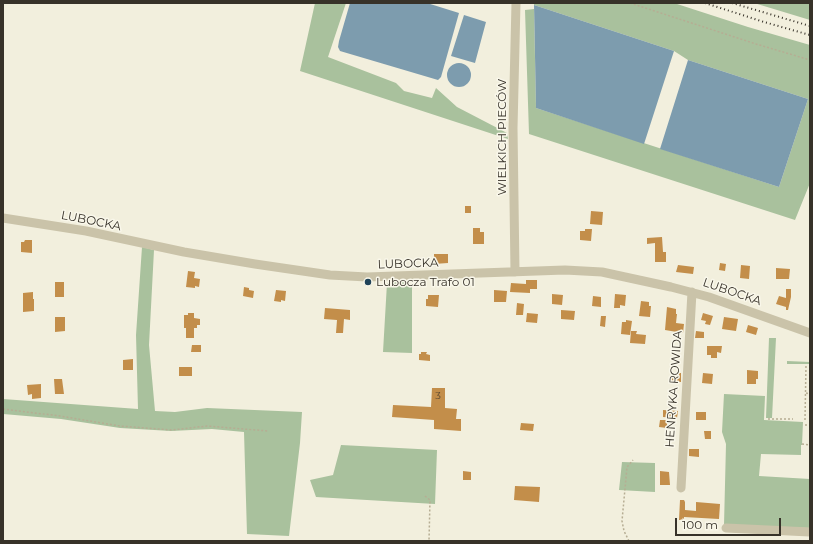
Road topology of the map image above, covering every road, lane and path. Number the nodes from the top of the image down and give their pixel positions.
1 (516, 3) edge
2 (630, 3) edge
3 (810, 60) edge
4 (3, 218) edge
5 (515, 272) junction
6 (692, 292) junction
7 (810, 333) edge
8 (806, 365) dead end
9 (806, 372) junction
10 (809, 372) edge
11 (806, 393) junction
12 (810, 394) edge
13 (3, 409) edge
14 (768, 419) dead end
15 (793, 420) dead end
16 (805, 420) dead end
17 (805, 425) dead end
18 (810, 425) edge
19 (268, 431) dead end
20 (802, 444) dead end
21 (810, 445) edge
22 (633, 460) dead end
23 (681, 488) dead end
24 (425, 496) dead end
25 (726, 528) dead end
26 (810, 532) edge
27 (429, 541) edge
28 (629, 541) edge

1 - 5 street, WIELKICH PIECÓW
2 - 3 path
4 - 5 street, LUBOCKA
5 - 6 street, LUBOCKA
6 - 7 street, LUBOCKA
6 - 23 street, HENRYKA ROWIDA
8 - 9 path
9 - 10 path
9 - 11 path
11 - 12 path
11 - 16 path
13 - 19 path
14 - 15 path
17 - 18 path
20 - 21 path
22 - 28 path
24 - 27 path
25 - 26 street

